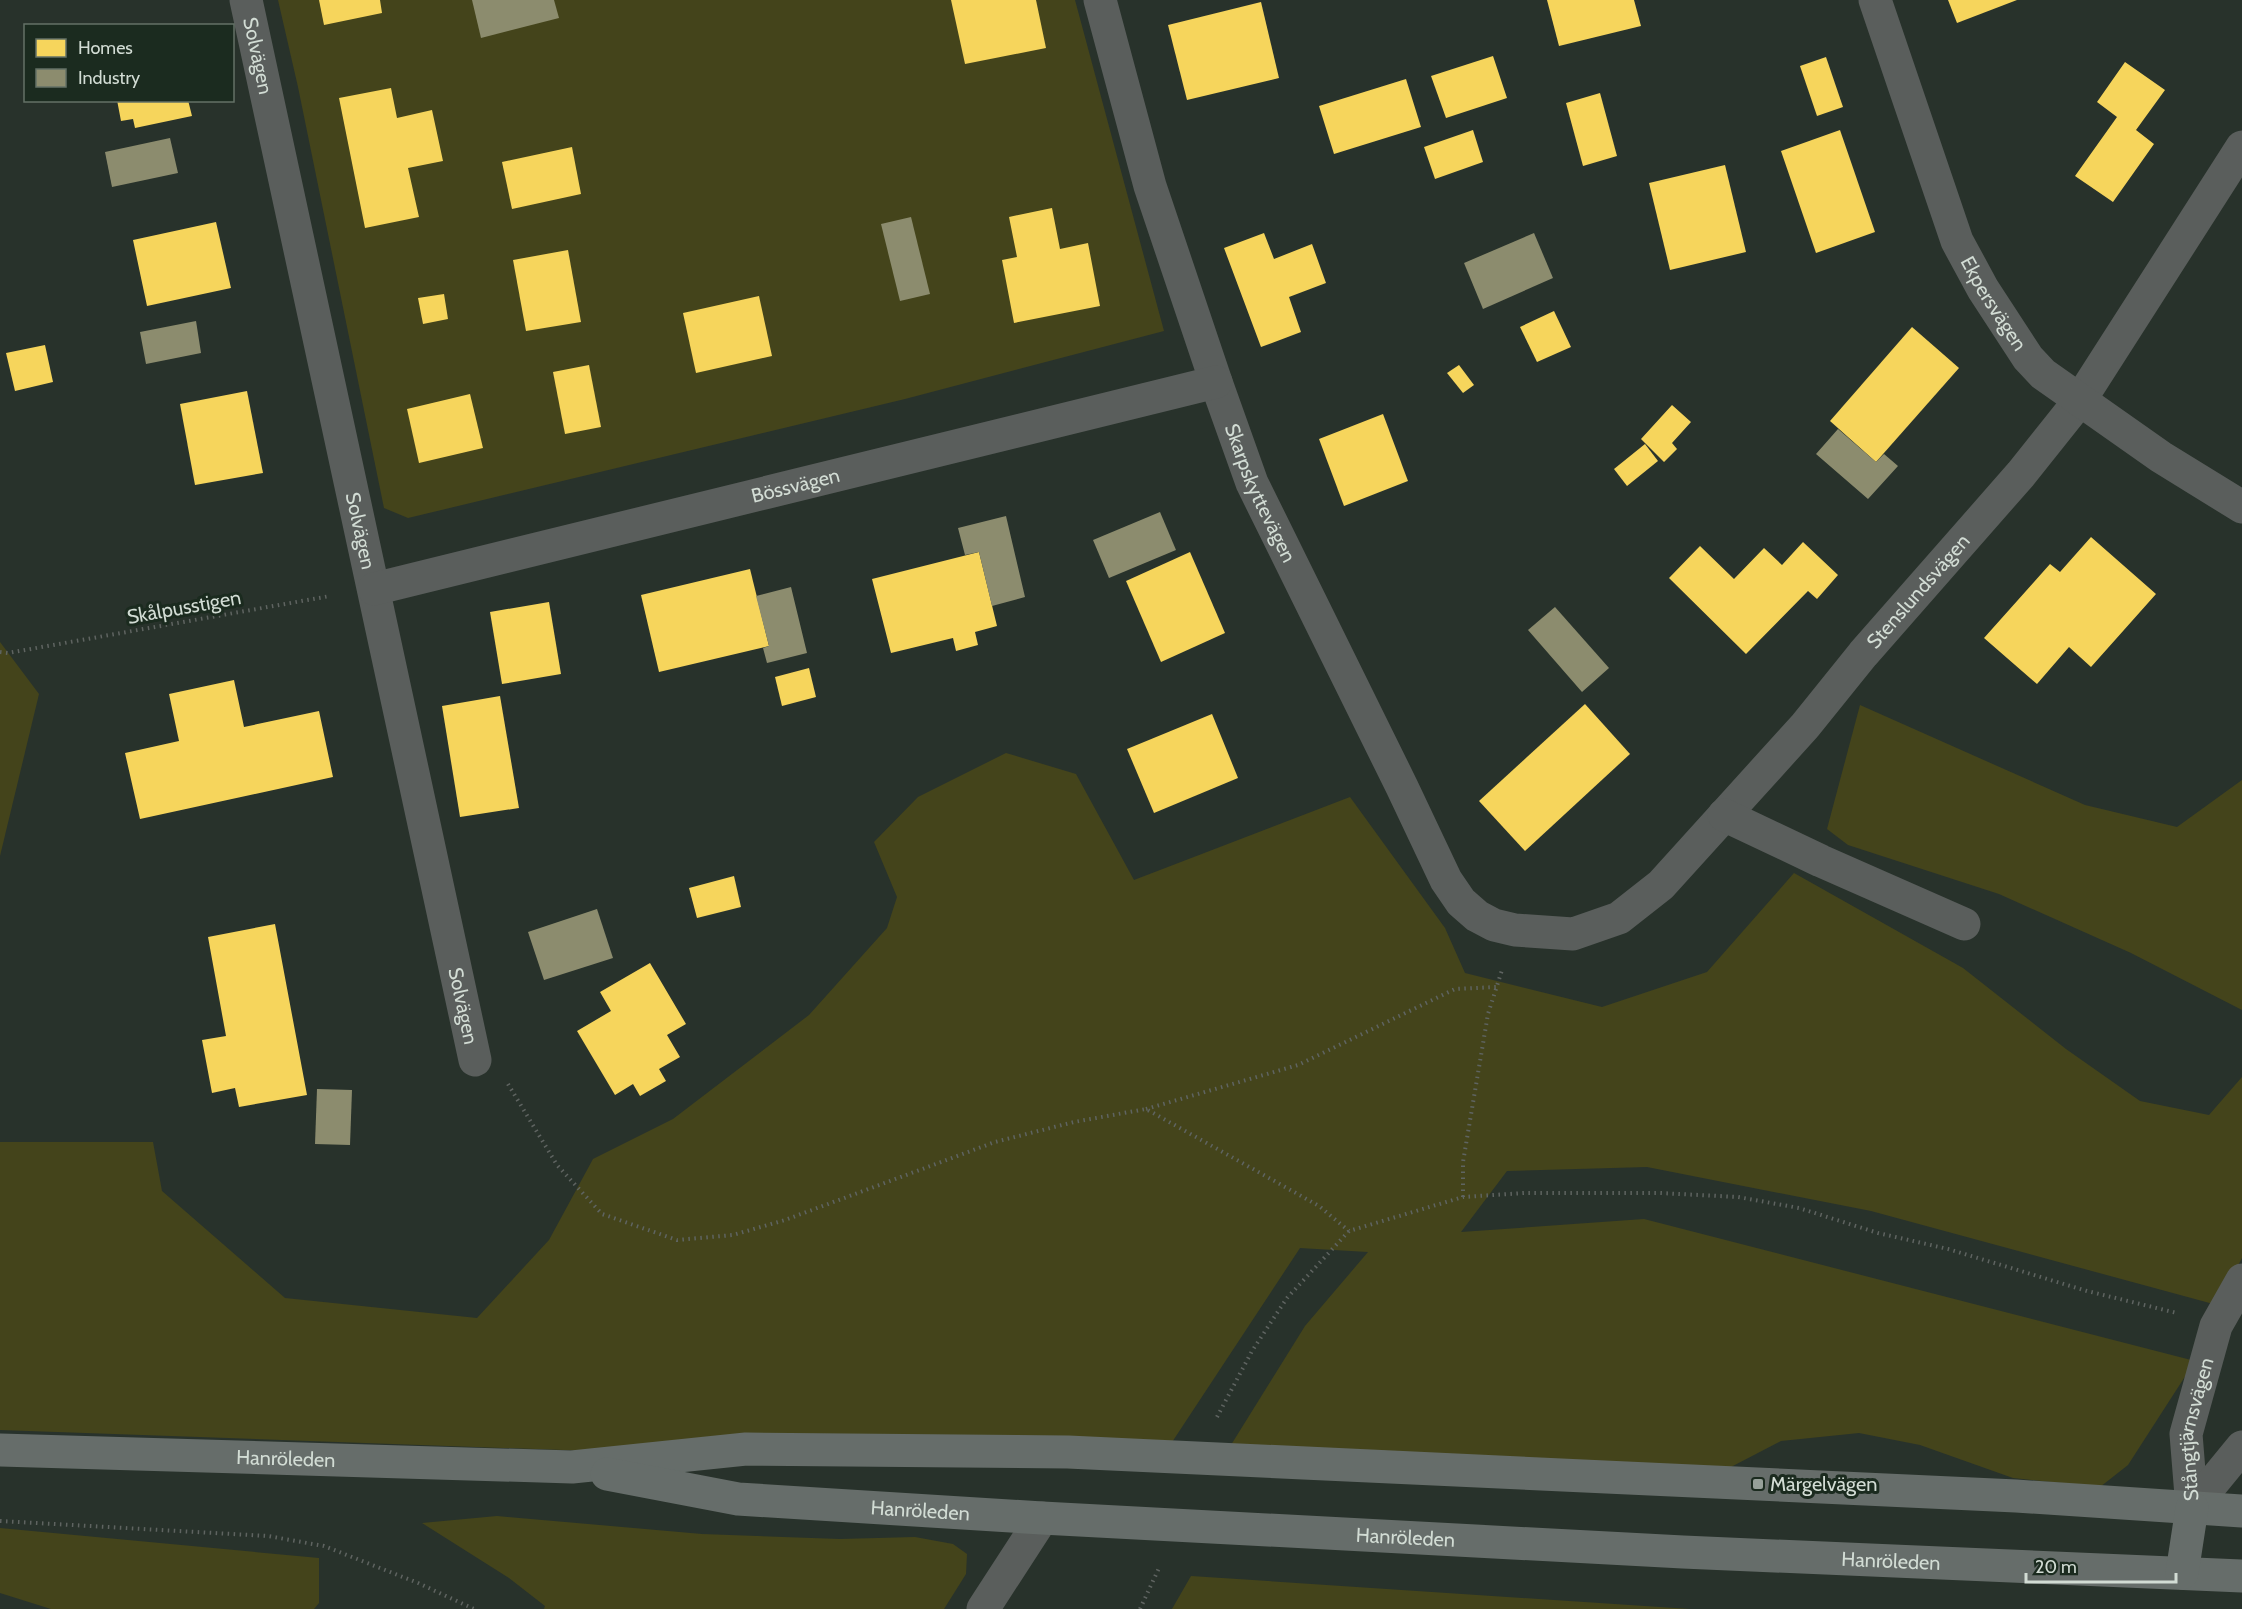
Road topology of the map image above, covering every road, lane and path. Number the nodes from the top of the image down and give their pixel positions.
1 (246, 0) edge
2 (1100, 0) edge
3 (1875, 0) edge
4 (2242, 147) edge
5 (1216, 382) junction
6 (2080, 400) junction
7 (2242, 507) edge
8 (374, 588) junction
9 (0, 652) edge
10 (1724, 815) junction
11 (1964, 924) dead end
12 (1515, 930) junction
13 (1496, 987) junction
14 (475, 1060) joint
15 (1146, 1109) junction
16 (1463, 1197) junction
17 (1348, 1231) junction
18 (2242, 1280) edge
19 (2183, 1315) dead end
20 (1214, 1426) dead end
21 (2242, 1447) edge
22 (0, 1450) edge
23 (572, 1467) junction
24 (2192, 1508) junction
25 (2242, 1511) edge
26 (1042, 1518) junction
27 (0, 1521) edge
28 (1160, 1567) dead end
29 (2182, 1573) junction
30 (2242, 1576) edge
31 (474, 1609) edge
32 (983, 1609) edge
33 (1140, 1609) edge

1 - 8 street, Solvägen
2 - 5 street, Skarpskyttevägen
3 - 6 street, Ekpersvägen
4 - 6 street, Stenslundsvägen
5 - 8 street, Bössvägen
5 - 12 street, Skarpskyttevägen
6 - 7 street, Ekpersvägen
6 - 10 street, Stenslundsvägen
8 - 9 path, Skålpusstigen
8 - 14 street, Solvägen
10 - 11 street
10 - 12 street, Stenslundsvägen
12 - 13 path
13 - 15 path
13 - 16 path
14 - 15 path
15 - 17 path
16 - 17 path
16 - 19 path
17 - 20 path
18 - 24 street, Stångtjärnsvägen
21 - 24 street, Stångtjärnsvägen
22 - 23 highway, Hanröleden
23 - 24 highway, Hanröleden
23 - 26 highway, Hanröleden
24 - 25 highway, Hanröleden
24 - 29 highway
26 - 29 highway, Hanröleden
26 - 32 street
27 - 31 path
28 - 33 path
29 - 30 highway, Hanröleden

